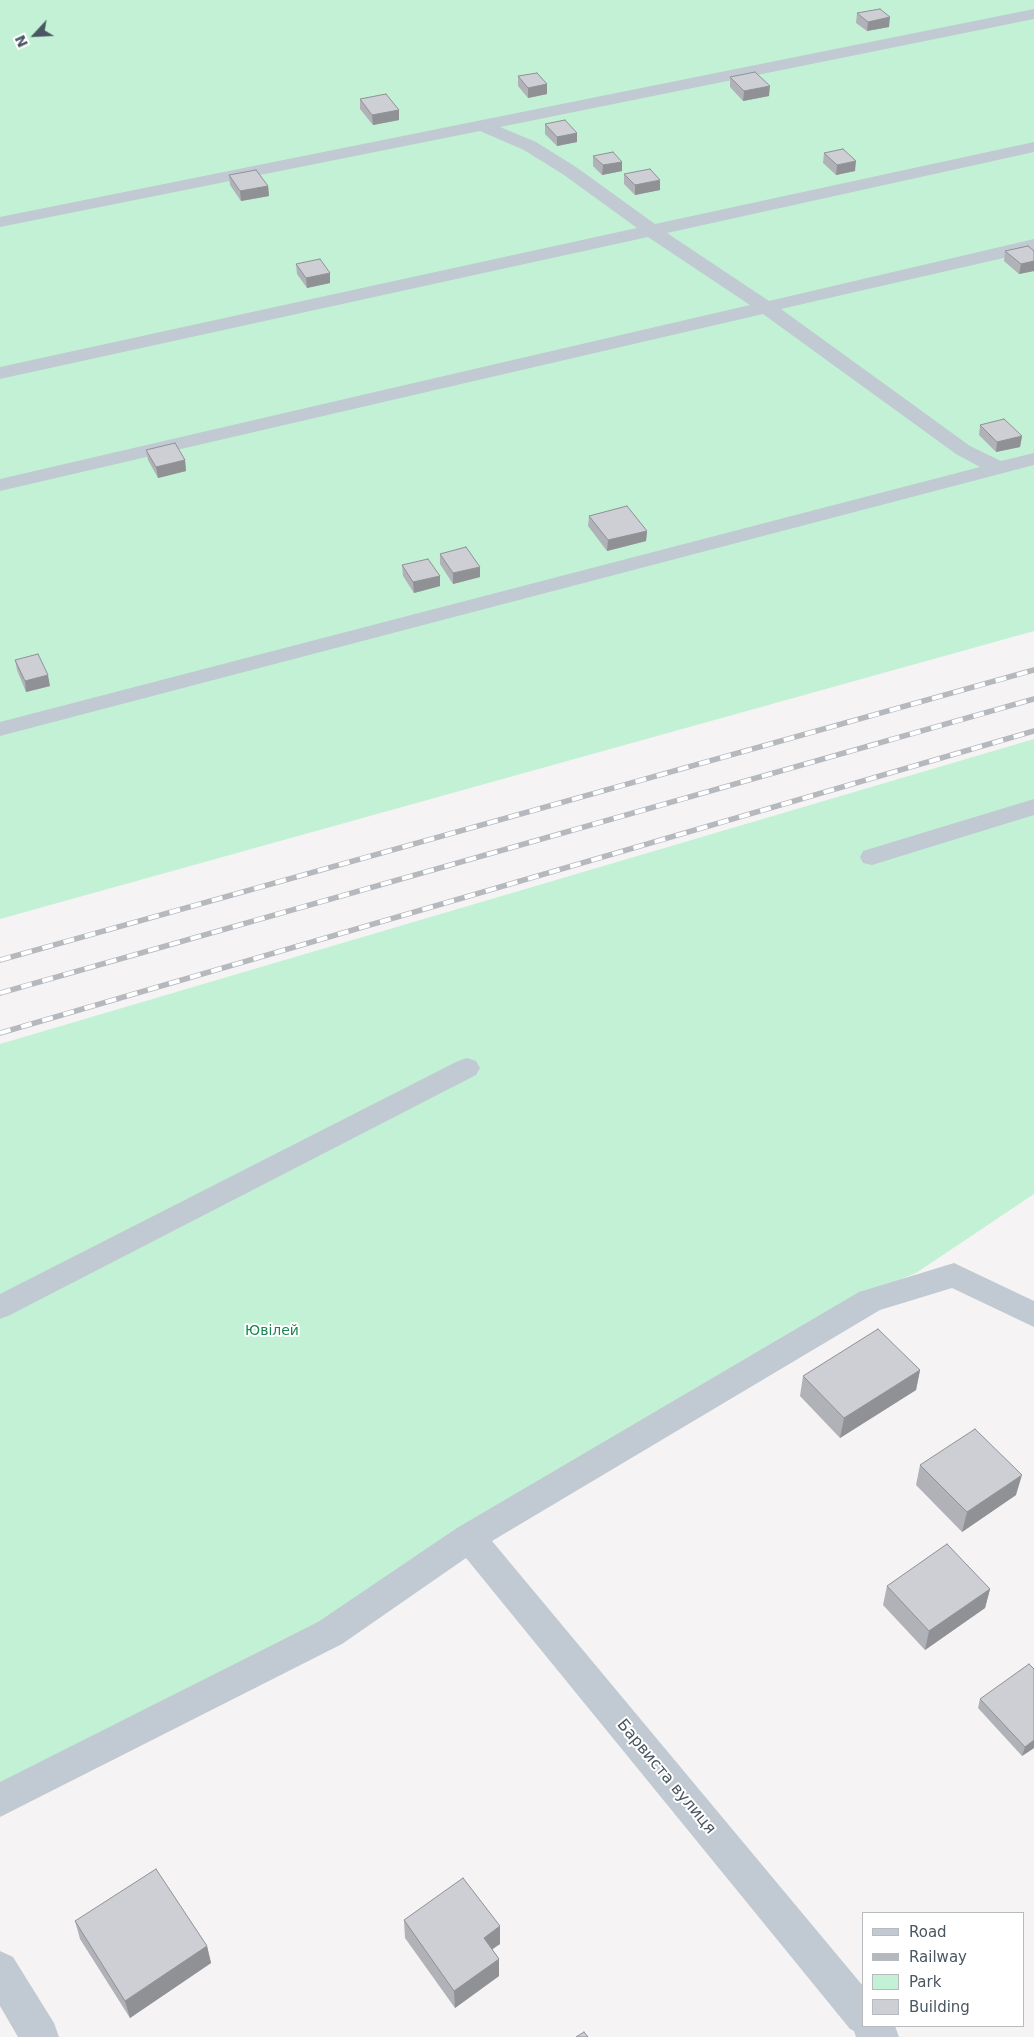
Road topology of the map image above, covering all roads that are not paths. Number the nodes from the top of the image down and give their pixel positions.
1 (1034, 14) edge
2 (484, 126) junction
3 (1034, 147) edge
4 (0, 222) edge
5 (652, 231) junction
6 (1034, 245) edge
7 (766, 307) junction
8 (0, 373) edge
9 (1034, 458) edge
10 (998, 468) junction
11 (0, 485) edge
12 (0, 729) edge
13 (1034, 807) edge
14 (872, 857) dead end
15 (467, 1068) dead end
16 (0, 1307) edge
17 (1034, 1315) edge
18 (469, 1538) junction
19 (0, 1800) edge
20 (0, 1970) edge
21 (862, 2015) edge
22 (872, 2027) edge
23 (40, 2037) edge
24 (880, 2037) edge

1 - 2 lane
2 - 4 lane
2 - 5 lane
3 - 5 lane
5 - 7 lane
5 - 8 lane
6 - 7 lane
7 - 10 lane
7 - 11 lane
9 - 10 lane
10 - 12 lane
13 - 14 lane
15 - 16 lane
17 - 18 street
18 - 19 street
18 - 21 street, Барвиста вулиця
20 - 23 street
22 - 24 street

